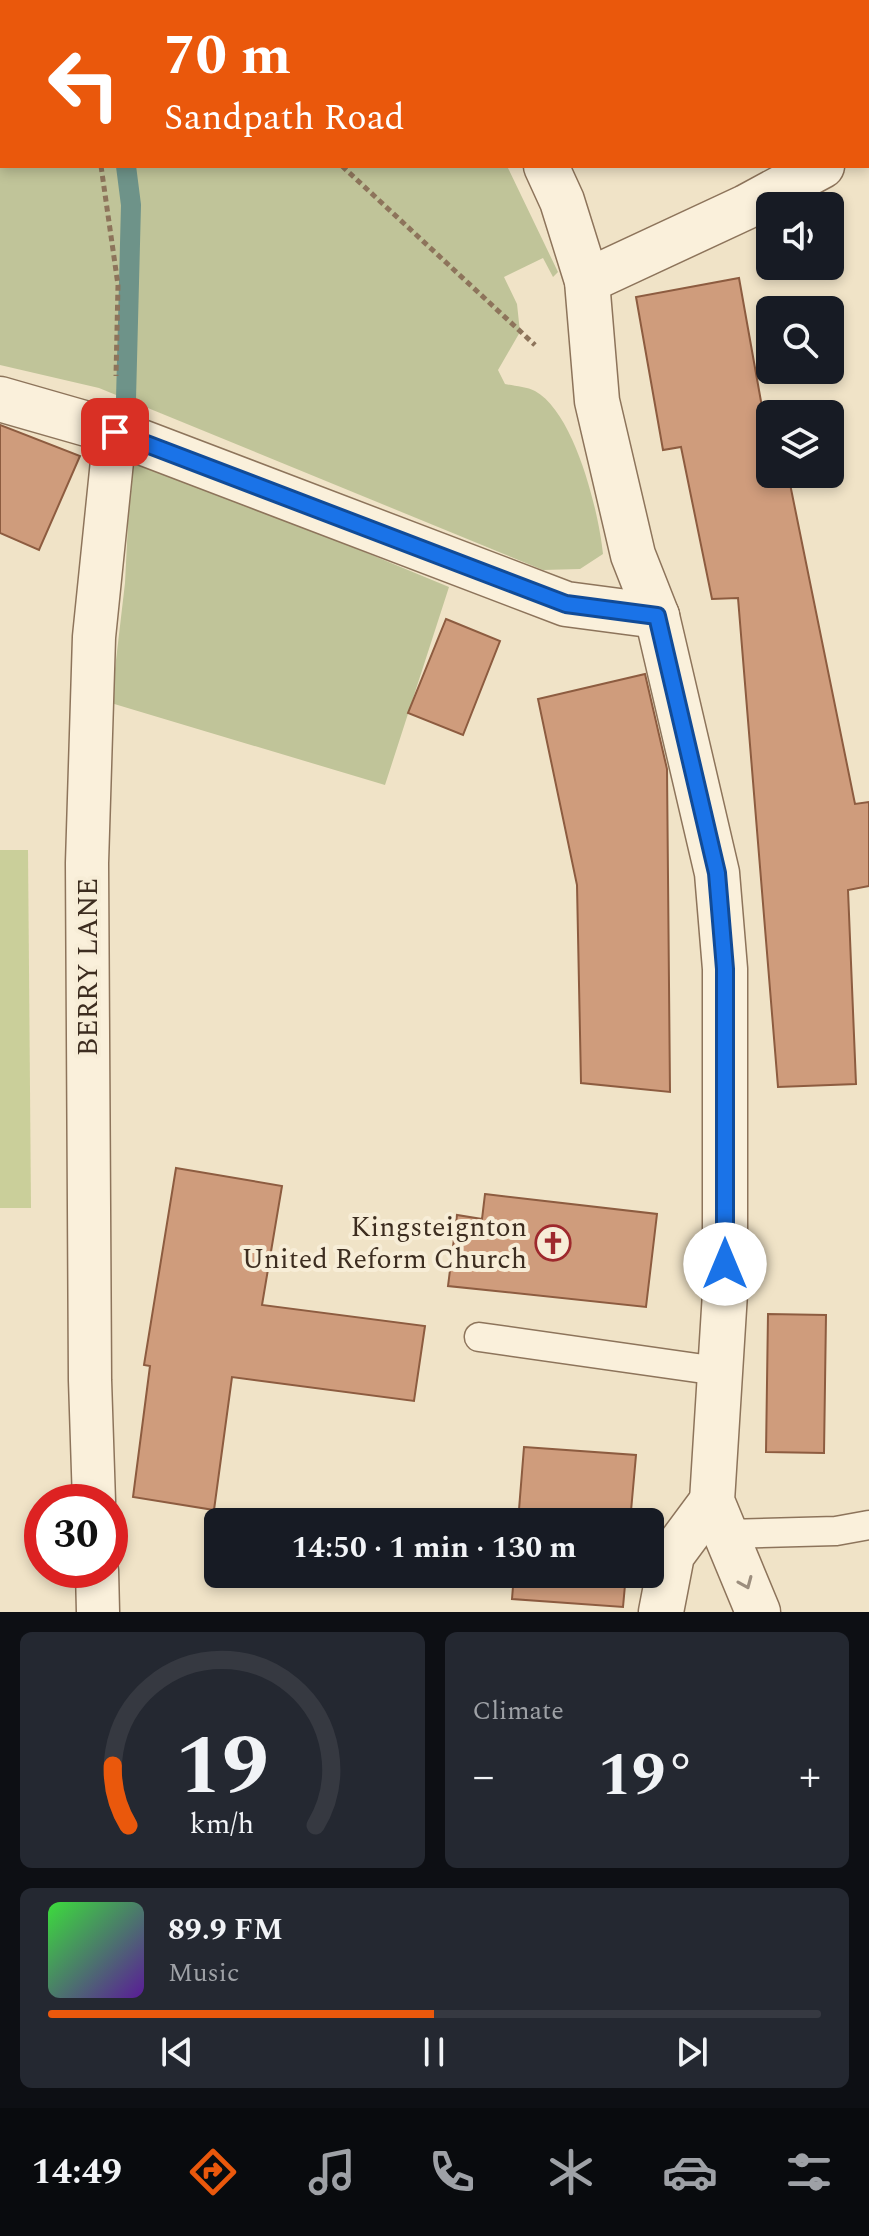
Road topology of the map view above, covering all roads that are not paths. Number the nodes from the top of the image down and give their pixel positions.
1 (547, 168) edge
2 (818, 168) edge
3 (587, 281) junction
4 (0, 399) edge
5 (115, 432) junction
6 (657, 616) junction
7 (479, 1337) dead end
8 (718, 1371) junction
9 (93, 1484) edge
10 (719, 1518) junction
11 (869, 1525) edge
12 (97, 1588) edge
13 (98, 1612) edge
14 (661, 1612) edge
15 (758, 1612) edge

1 - 3 street
2 - 3 street
3 - 6 street
4 - 5 street
5 - 6 street
5 - 9 street, BERRY LANE
6 - 8 street
7 - 8 lane
8 - 10 street
10 - 11 lane
10 - 14 street
10 -> 15 street
12 - 13 street

